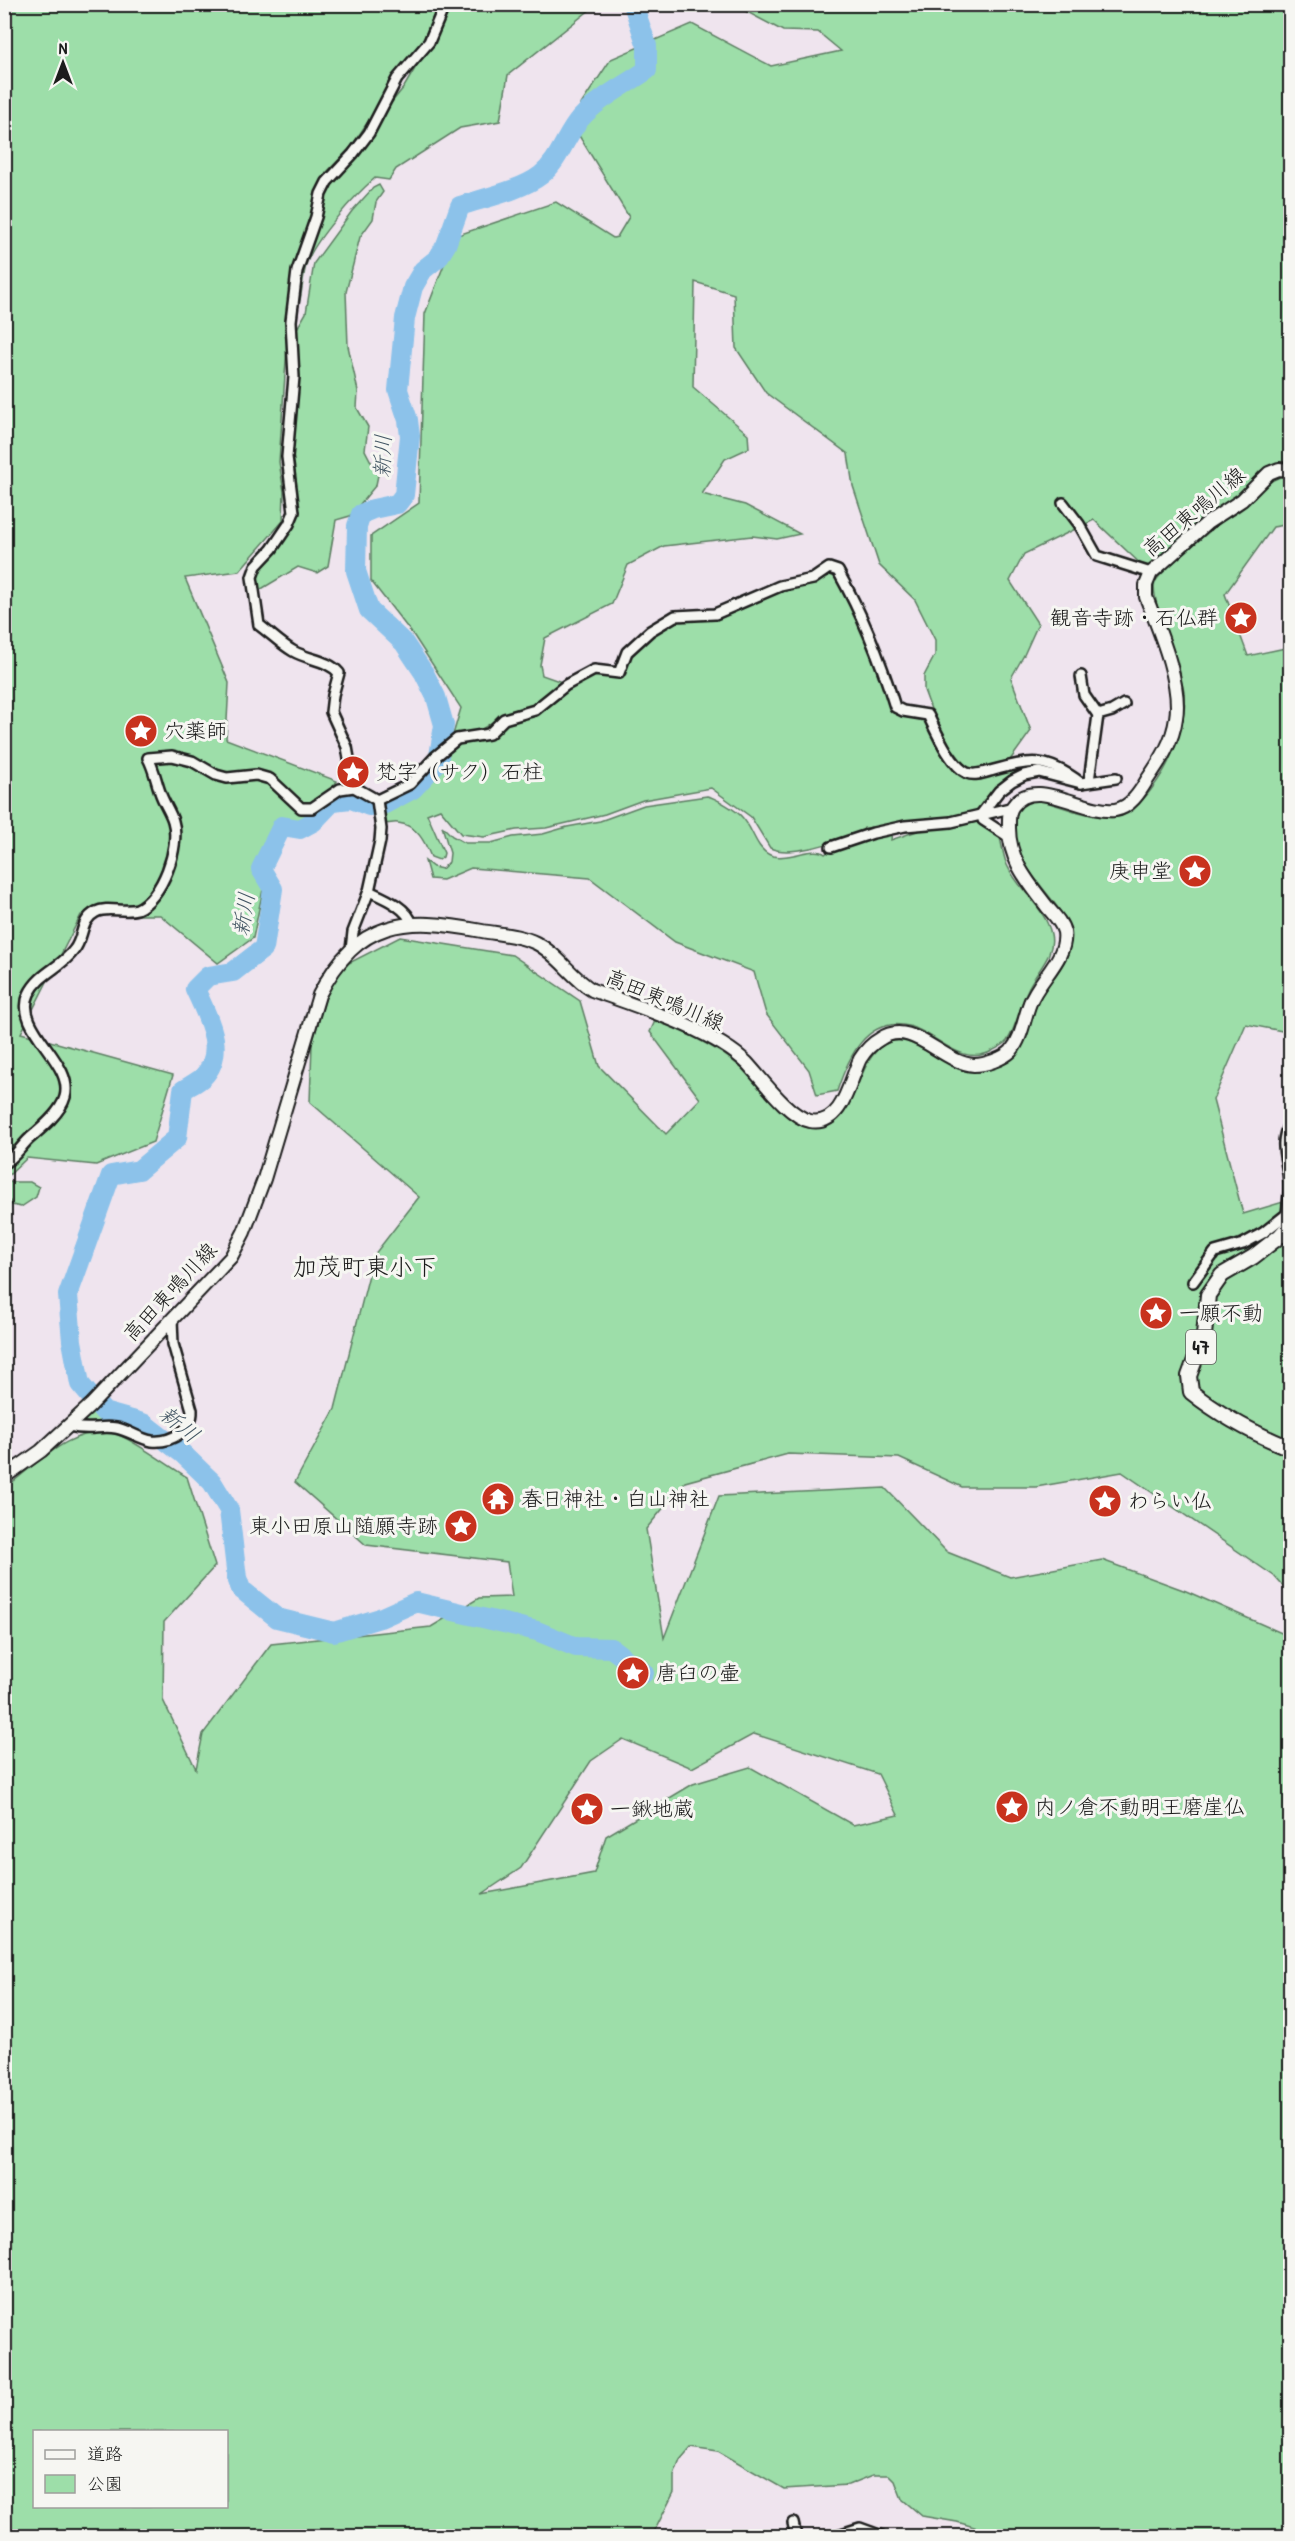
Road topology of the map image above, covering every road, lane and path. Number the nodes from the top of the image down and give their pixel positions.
1 (445, 4) edge
2 (1290, 470) edge
3 (1063, 503) dead end
4 (1151, 573) junction
5 (1080, 676) dead end
6 (1124, 704) dead end
7 (1098, 715) junction
8 (1116, 778) dead end
9 (1085, 782) junction
10 (354, 787) junction
11 (377, 800) junction
12 (1010, 808) junction
13 (982, 813) junction
14 (1009, 837) junction
15 (831, 847) dead end
16 (369, 891) junction
17 (412, 924) junction
18 (351, 950) junction
19 (1290, 1122) edge
20 (4, 1163) edge
21 (1290, 1225) edge
22 (1192, 1282) dead end
23 (172, 1319) junction
24 (69, 1426) junction
25 (1290, 1448) edge
26 (4, 1477) edge
27 (793, 2523) dead end
28 (796, 2536) edge
29 (835, 2536) edge
30 (882, 2536) edge

1 - 10 street
2 - 4 main road, 高田東鳴川線
3 - 4 street
4 - 12 main road, 高田東鳴川線
5 - 7 street
6 - 7 street
7 - 9 street
8 - 9 street
9 - 11 street
9 - 13 street
10 - 11 street
10 - 20 street
11 - 16 street
12 - 13 street
12 - 14 main road, 高田東鳴川線
13 - 14 street
13 - 15 street
14 - 17 main road, 高田東鳴川線
16 - 17 street
16 - 18 street
17 - 18 main road, 高田東鳴川線
18 - 23 main road, 高田東鳴川線
19 - 22 street
21 - 25 main road, 47
23 - 24 main road, 高田東鳴川線
23 - 24 street
24 - 26 main road, 高田東鳴川線
27 - 28 street
29 - 30 street

